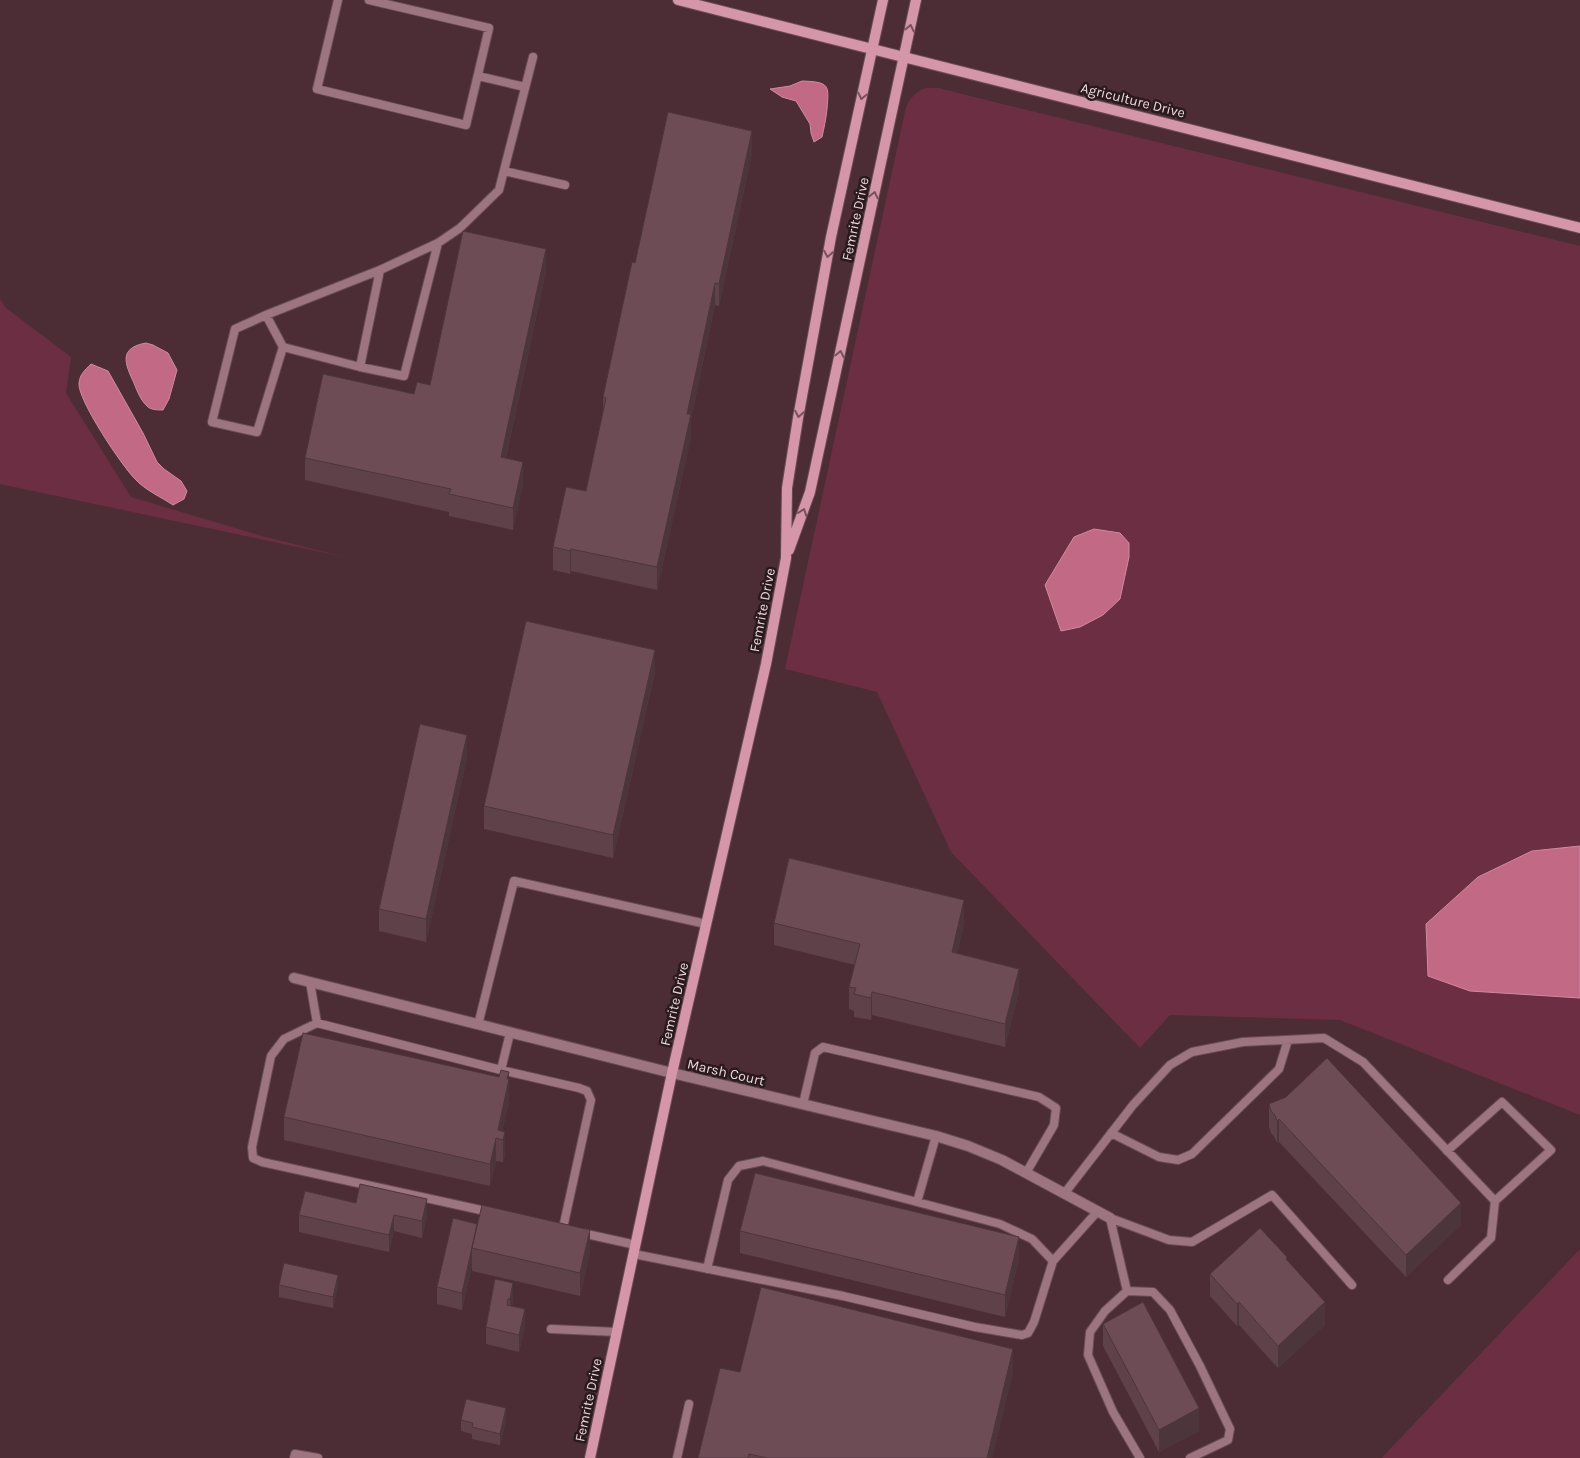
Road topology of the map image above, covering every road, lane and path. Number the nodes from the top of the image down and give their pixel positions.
1 (338, 0) edge
2 (369, 0) edge
3 (678, 0) edge
4 (883, 0) edge
5 (916, 0) edge
6 (873, 48) junction
7 (905, 56) junction
8 (533, 57) dead end
9 (478, 76) junction
10 (525, 87) junction
11 (504, 171) junction
12 (565, 185) dead end
13 (1580, 228) edge
14 (438, 243) junction
15 (380, 270) junction
16 (266, 315) junction
17 (282, 347) junction
18 (360, 367) junction
19 (786, 558) junction
20 (706, 924) junction
21 (294, 978) dead end
22 (310, 982) junction
23 (317, 1023) junction
24 (478, 1025) junction
25 (510, 1033) junction
26 (1288, 1040) junction
27 (501, 1070) junction
28 (672, 1073) junction
29 (803, 1104) junction
30 (1111, 1133) junction
31 (936, 1136) junction
32 (1447, 1151) junction
33 (1026, 1173) junction
34 (1064, 1194) junction
35 (917, 1202) junction
36 (1495, 1202) junction
37 (494, 1212) edge
38 (1097, 1212) junction
39 (1110, 1218) junction
40 (635, 1250) junction
41 (1053, 1261) junction
42 (707, 1269) junction
43 (1448, 1280) dead end
44 (1352, 1286) dead end
45 (1127, 1292) junction
46 (552, 1329) dead end
47 (617, 1332) junction
48 (689, 1404) dead end
49 (294, 1458) edge
50 (318, 1458) edge
51 (590, 1458) edge
52 (677, 1458) edge
53 (1140, 1458) edge
54 (1190, 1458) edge

1 - 9 lane
2 - 9 lane
3 - 6 street, Agriculture Drive
4 - 6 street, Femrite Drive
7 -> 5 street, Femrite Drive
6 - 7 street, Agriculture Drive
6 -> 19 street, Femrite Drive
7 - 13 street, Agriculture Drive
19 -> 7 street, Femrite Drive
8 - 10 lane
9 - 10 lane
10 - 11 lane
11 - 12 lane
11 - 14 lane
14 - 15 lane
14 - 18 lane
15 - 16 lane
15 - 18 lane
16 - 17 lane
16 - 17 lane
17 - 18 lane
19 - 20 street, Femrite Drive
20 - 24 lane
20 - 28 street, Femrite Drive
21 - 22 street, Marsh Court
22 - 23 lane
22 - 24 street, Marsh Court
23 - 27 lane
23 - 37 lane
24 - 25 street, Marsh Court
25 - 27 lane
25 - 28 street, Marsh Court
26 - 30 lane
26 - 30 lane
26 - 32 lane
27 - 40 lane
28 - 29 street, Marsh Court
28 - 40 street, Femrite Drive
29 - 31 street, Marsh Court
29 - 33 lane
30 - 34 lane
31 - 33 street, Marsh Court
31 - 35 lane
32 - 36 lane
32 - 36 lane
33 - 34 street, Marsh Court
34 - 38 street, Marsh Court
35 - 41 lane
35 - 42 lane
36 - 43 lane
38 - 39 street, Marsh Court
38 - 41 lane
39 - 44 lane
39 - 45 lane
40 - 42 lane
40 - 47 street, Femrite Drive
41 - 42 lane
45 - 53 lane
45 - 54 lane
46 - 47 lane
47 - 51 street, Femrite Drive
48 - 52 lane
49 - 50 lane

